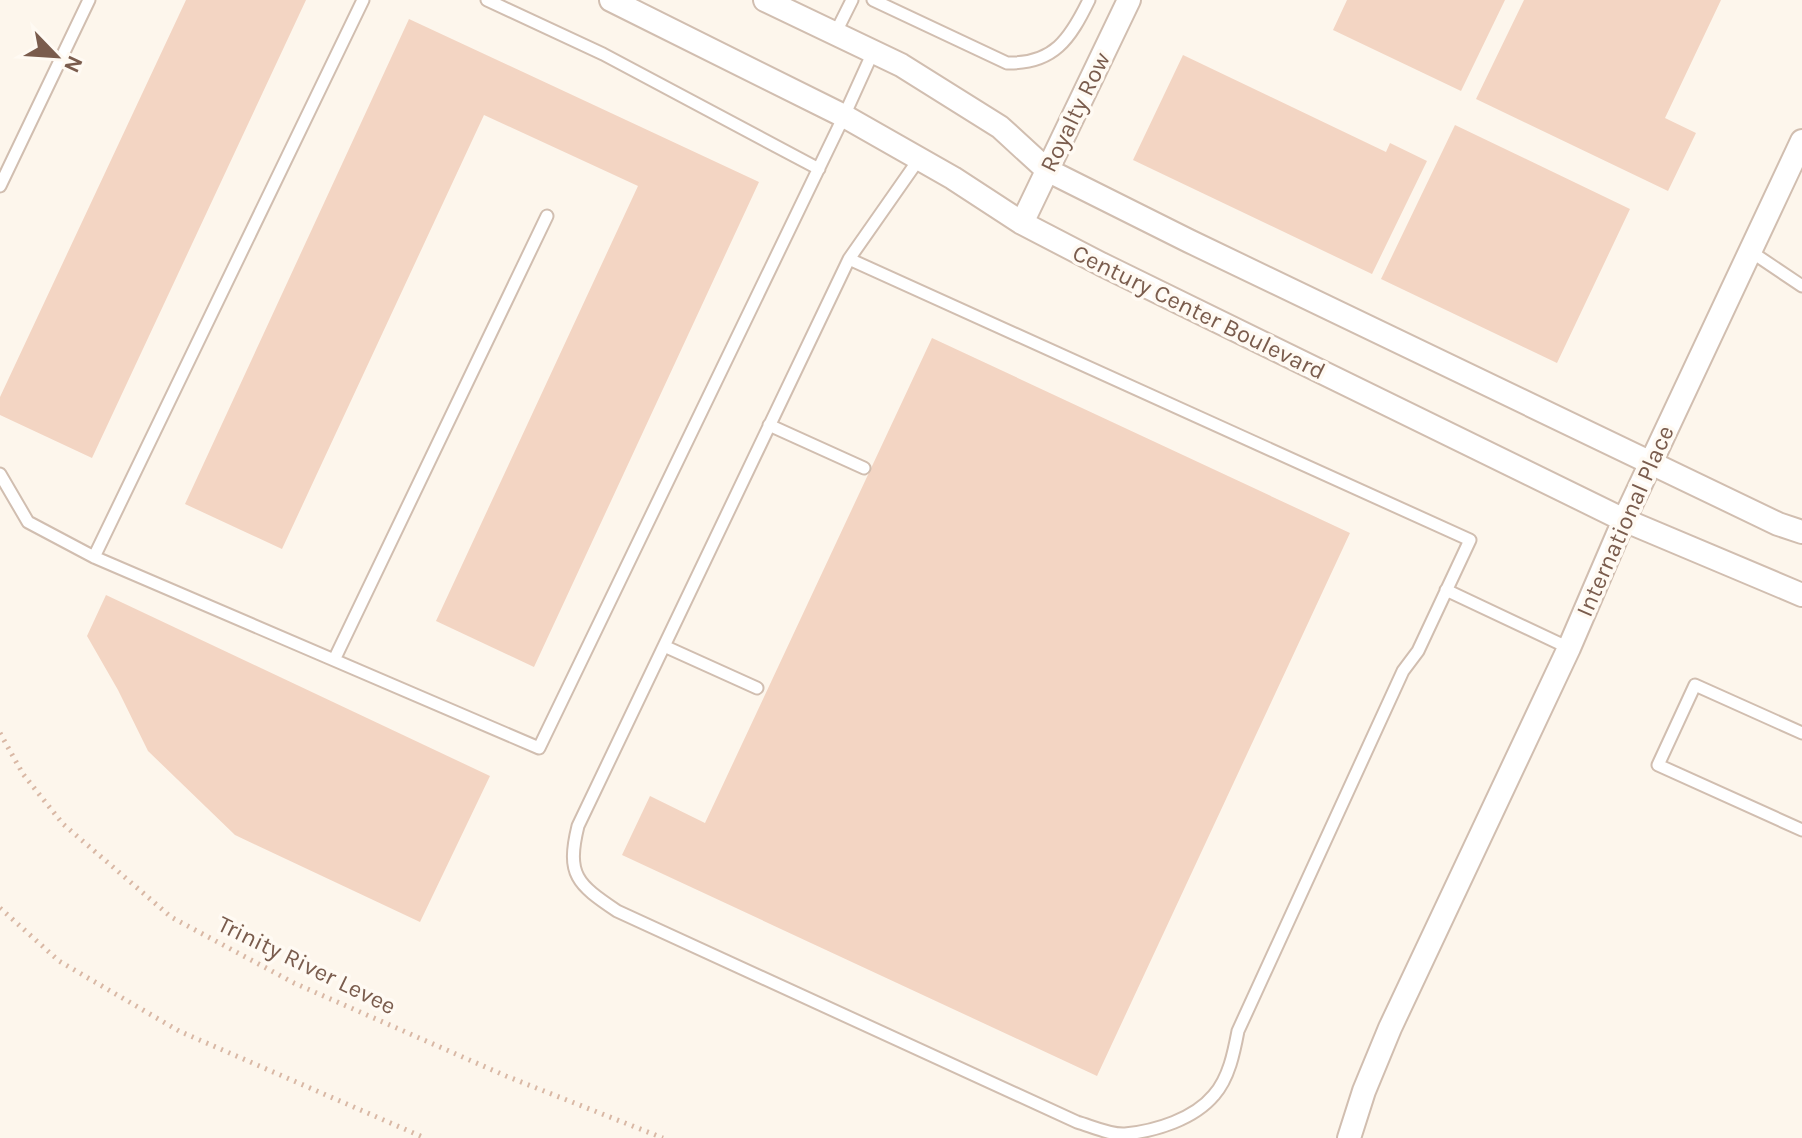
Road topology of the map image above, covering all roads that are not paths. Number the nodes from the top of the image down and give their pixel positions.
1 (89, 0) edge
2 (363, 0) edge
3 (487, 0) edge
4 (611, 0) edge
5 (765, 0) edge
6 (852, 0) edge
7 (873, 0) edge
8 (1089, 0) edge
9 (1129, 0) edge
10 (835, 34) junction
11 (873, 52) junction
12 (844, 116) junction
13 (1802, 141) edge
14 (919, 159) junction
15 (819, 169) junction
16 (1047, 170) junction
17 (0, 186) edge
18 (547, 216) dead end
19 (1022, 223) junction
20 (1750, 251) junction
21 (849, 259) junction
22 (1802, 286) edge
23 (769, 425) junction
24 (1652, 462) junction
25 (864, 468) dead end
26 (0, 474) edge
27 (1624, 520) junction
28 (1802, 532) edge
29 (94, 557) junction
30 (1446, 590) junction
31 (1802, 595) edge
32 (664, 646) junction
33 (1569, 648) junction
34 (334, 660) junction
35 (757, 688) dead end
36 (1802, 733) edge
37 (1802, 830) edge
38 (1349, 1138) edge

1 - 17 lane
2 - 29 lane
3 - 15 lane
4 - 12 street, Century Center Boulevard
5 - 10 street
6 - 10 lane
7 - 8 lane
9 - 16 street, Royalty Row
10 - 11 street
11 - 12 lane
11 - 16 street
12 - 14 street, Century Center Boulevard
12 - 15 lane
13 - 20 street, International Place
14 - 19 street, Century Center Boulevard
14 - 21 lane
15 - 34 lane
16 - 19 street, Royalty Row
16 - 24 street
18 - 34 lane
19 - 27 street, Century Center Boulevard
20 - 22 lane
20 - 24 street, International Place
21 - 23 lane
21 - 30 lane
23 - 25 lane
23 - 32 lane
24 - 27 street, International Place
24 - 28 street
26 - 29 lane
27 - 31 street, Century Center Boulevard
27 - 33 street, International Place
29 - 34 lane
30 - 32 lane
30 - 33 lane
32 - 35 lane
33 - 38 street, International Place
36 - 37 lane

